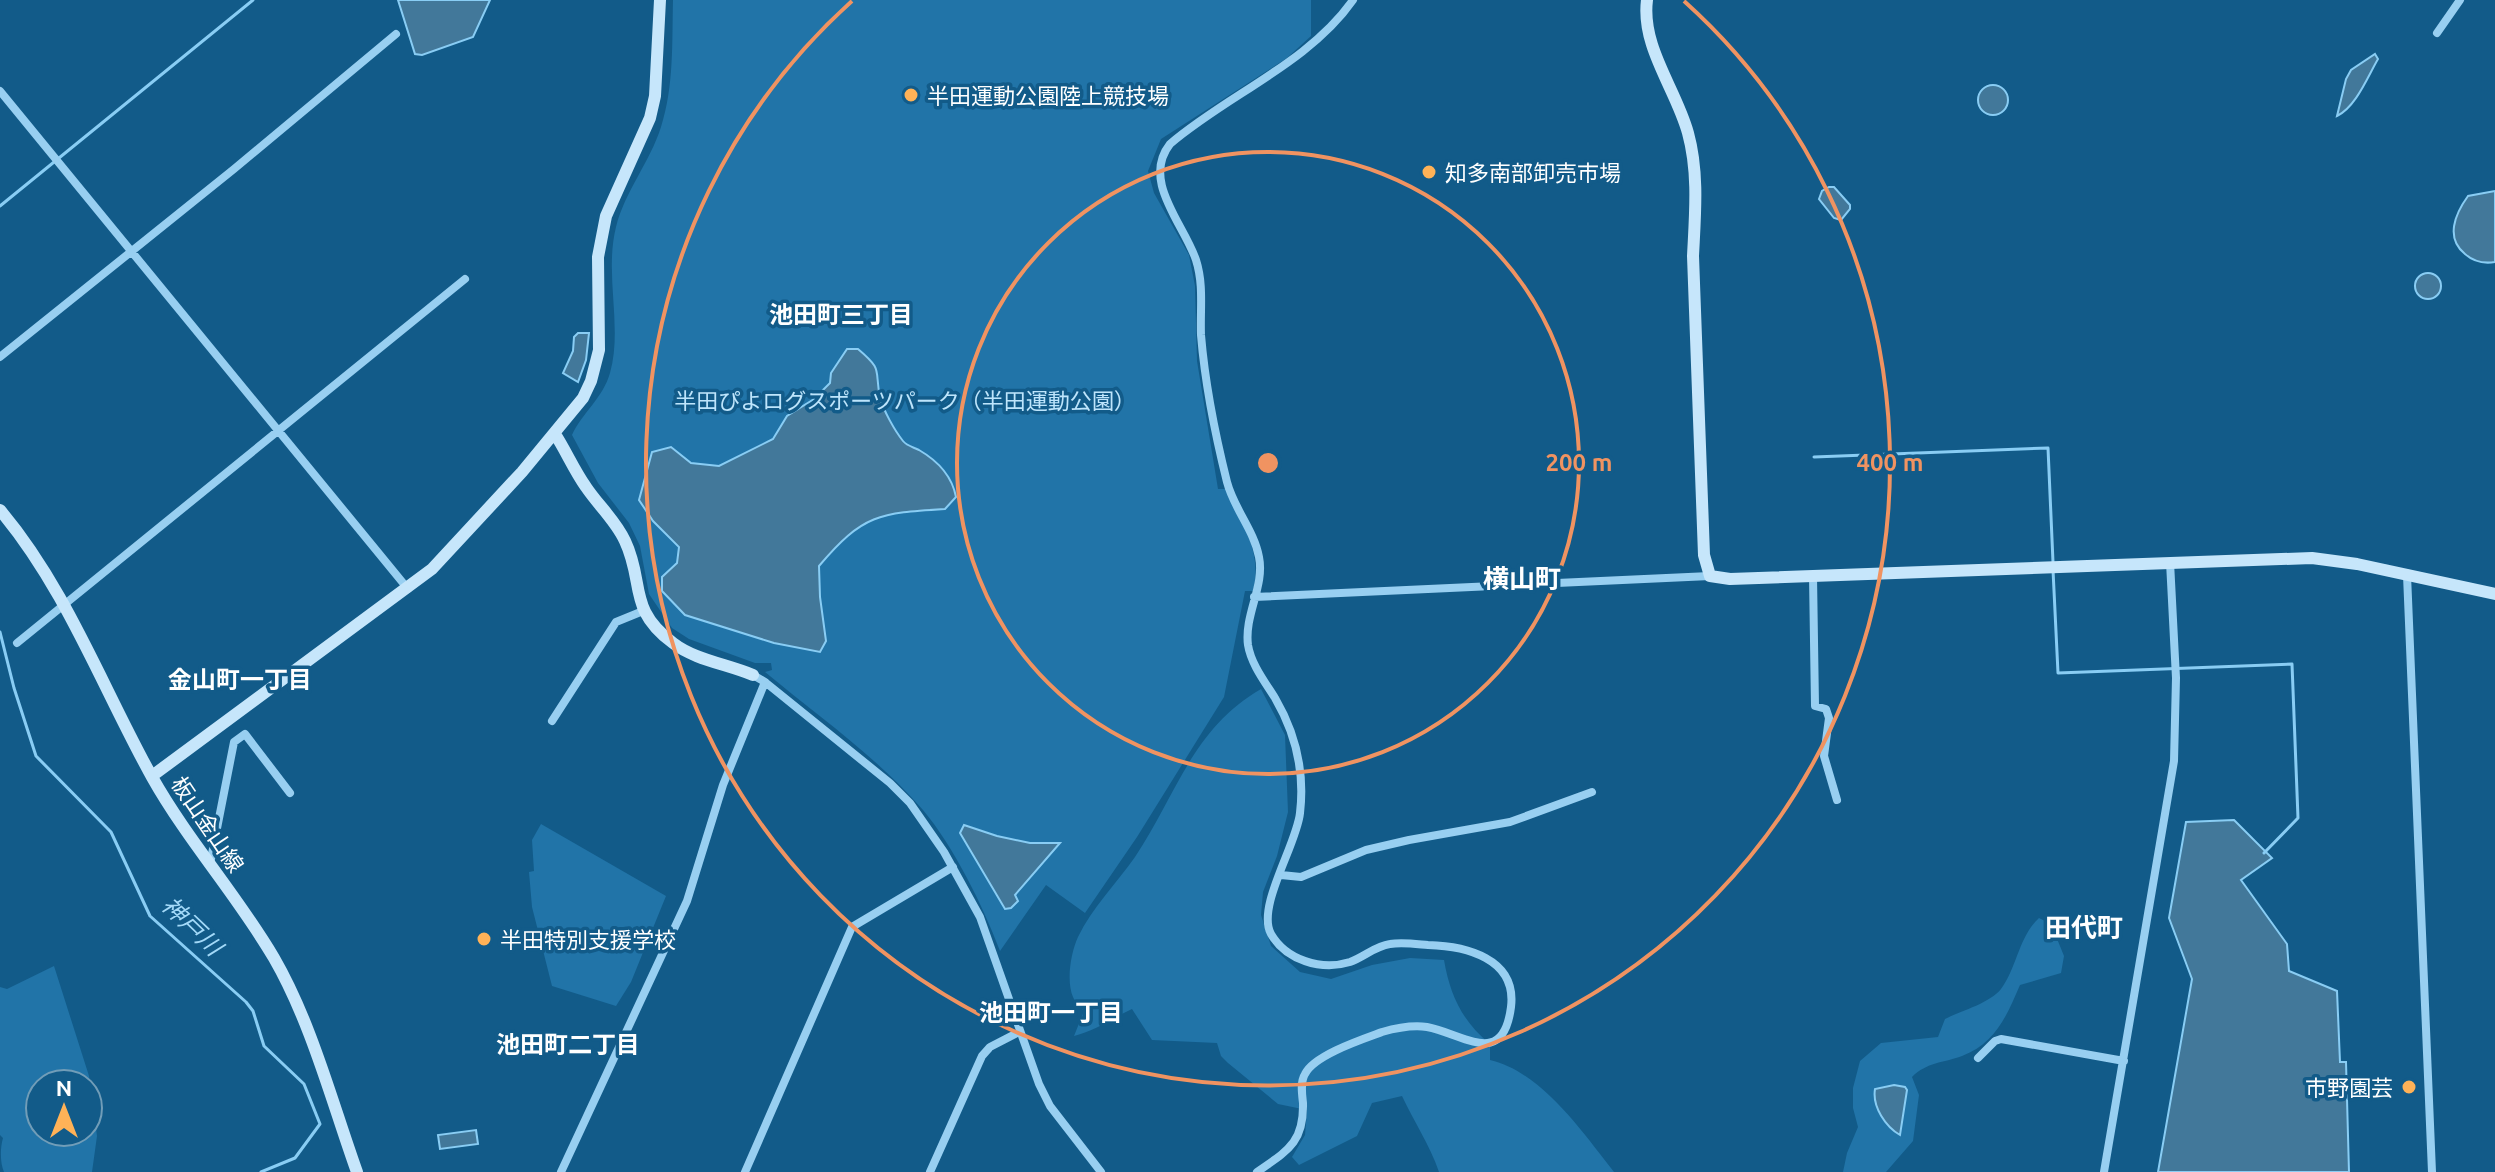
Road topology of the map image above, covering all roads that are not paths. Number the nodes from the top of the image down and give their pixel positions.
1 (660, 0) edge
2 (1353, 0) edge
3 (1647, 0) edge
4 (2460, 0) edge
5 (2437, 33) dead end
6 (396, 34) dead end
7 (0, 91) edge
8 (131, 249) junction
9 (465, 279) dead end
10 (0, 357) edge
11 (278, 432) junction
12 (555, 434) junction
13 (0, 510) edge
14 (2170, 562) junction
15 (2407, 575) junction
16 (1710, 576) junction
17 (1813, 576) junction
18 (408, 589) junction
19 (2495, 594) edge
20 (1254, 597) junction
21 (64, 606) junction
22 (643, 611) junction
23 (17, 643) dead end
24 (753, 675) joint
25 (765, 682) junction
26 (552, 721) dead end
27 (152, 776) junction
28 (1592, 792) dead end
29 (290, 793) dead end
30 (1837, 800) dead end
31 (210, 865) junction
32 (953, 867) junction
33 (1281, 875) junction
34 (1019, 1032) junction
35 (1978, 1058) dead end
36 (2124, 1061) junction
37 (357, 1172) edge
38 (561, 1172) edge
39 (745, 1172) edge
40 (930, 1172) edge
41 (1101, 1172) edge
42 (1257, 1172) edge
43 (2104, 1172) edge
44 (2432, 1172) edge

1 - 12 street
2 - 20 street
3 - 16 street
4 - 5 street
6 - 8 street
7 - 8 street
8 - 10 street
8 - 11 street
9 - 11 street
11 - 18 street
11 - 21 street
12 - 18 street
12 - 22 street
13 - 21 street, 板山金山線
14 - 15 street
14 - 17 street
14 - 36 street
15 - 19 street
15 - 44 street
16 - 17 street
16 - 20 street
17 - 30 street
18 - 27 street
20 - 33 street
21 - 23 street
21 - 27 street, 板山金山線
22 - 24 street
22 - 26 street
24 - 25 street
25 - 32 street
25 - 38 street
27 - 31 street, 板山金山線
28 - 33 street
29 - 31 street
31 - 37 street, 板山金山線
32 - 34 street
32 - 39 street
33 - 42 street
34 - 40 street
34 - 41 street
35 - 36 street
36 - 43 street

